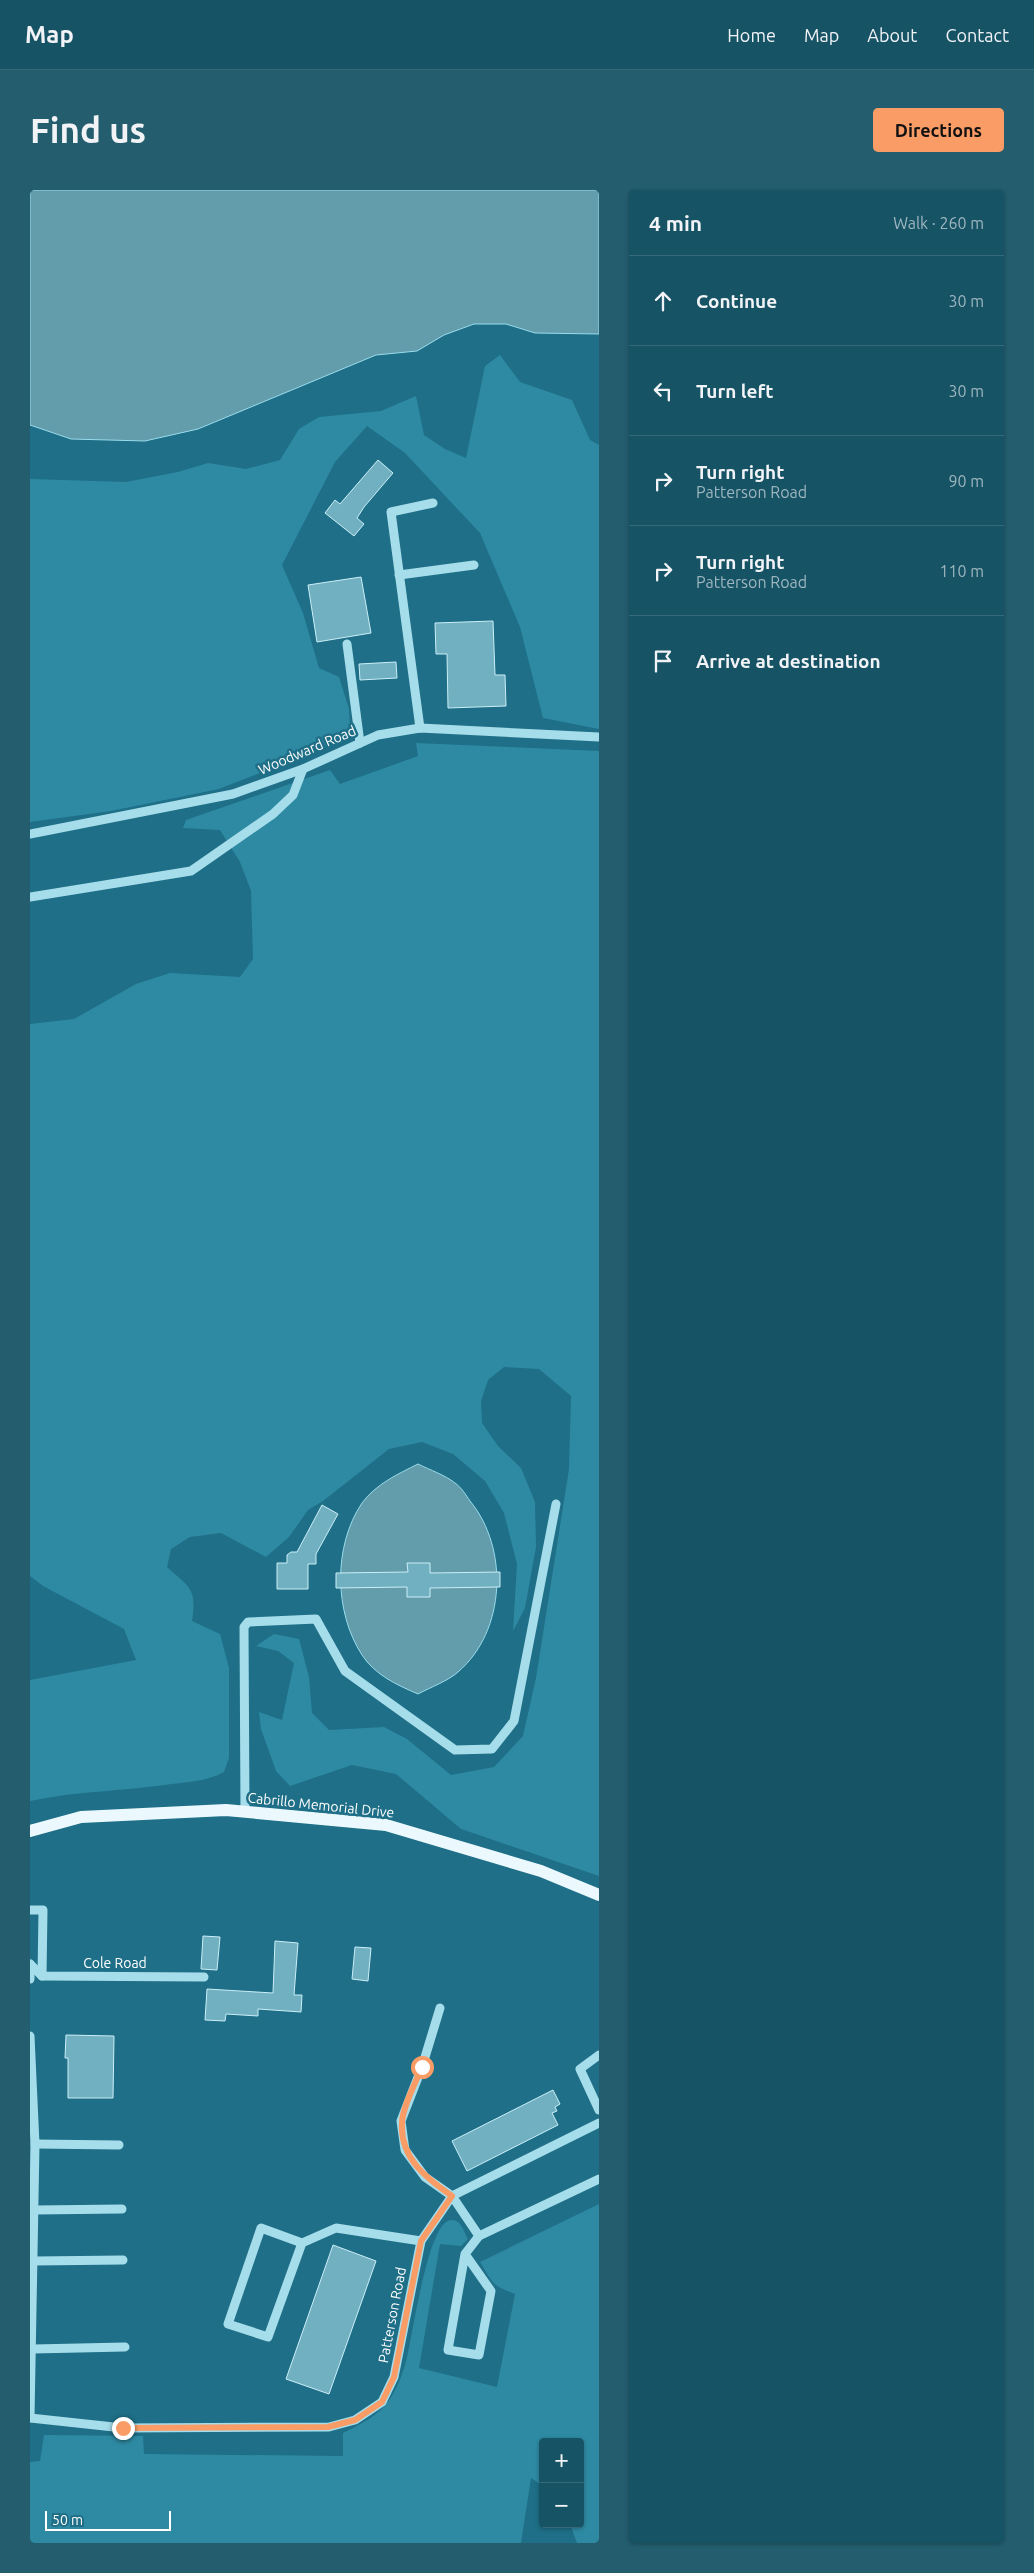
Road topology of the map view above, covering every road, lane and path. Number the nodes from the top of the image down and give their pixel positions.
1 (433, 503) dead end
2 (474, 565) dead end
3 (399, 575) junction
4 (347, 644) dead end
5 (420, 728) junction
6 (599, 737) edge
7 (360, 743) junction
8 (302, 769) junction
9 (30, 834) edge
10 (30, 897) edge
11 (556, 1504) dead end
12 (245, 1811) junction
13 (30, 1831) edge
14 (599, 1895) edge
15 (30, 1910) edge
16 (30, 1964) edge
17 (42, 1976) junction
18 (204, 1977) dead end
19 (30, 1979) edge
20 (440, 2008) dead end
21 (30, 2036) edge
22 (599, 2055) edge
23 (32, 2077) edge
24 (599, 2110) edge
25 (599, 2124) edge
26 (33, 2133) edge
27 (35, 2144) junction
28 (119, 2144) dead end
29 (599, 2179) edge
30 (452, 2196) junction
31 (122, 2209) dead end
32 (35, 2210) junction
33 (479, 2236) junction
34 (421, 2241) junction
35 (302, 2242) junction
36 (32, 2246) edge
37 (464, 2254) junction
38 (123, 2260) dead end
39 (35, 2261) junction
40 (125, 2347) dead end
41 (33, 2349) junction
42 (30, 2418) edge

1 - 3 street
2 - 3 street
3 - 5 street
4 - 7 street
5 - 6 street, Woodward Road
5 - 7 street, Woodward Road
7 - 8 street, Woodward Road
8 - 9 street, Woodward Road
8 - 10 street
11 - 12 street
12 - 13 main road, Cabrillo Memorial Drive
12 - 14 main road, Cabrillo Memorial Drive
15 - 17 street
16 - 17 street
16 - 19 street
17 - 18 street, Cole Road
20 - 30 street
21 - 23 street
22 - 24 street
23 - 26 street
25 - 30 street, Patterson Road
26 - 27 street
27 - 28 street
27 - 32 street
29 - 33 street
30 - 33 street
30 - 34 street, Patterson Road
31 - 32 street
32 - 36 street
33 - 37 street
34 - 35 street
34 - 42 street, Patterson Road
35 - 35 street
36 - 39 street
37 - 37 street
38 - 39 street
39 - 41 street
40 - 41 street
41 - 42 street

